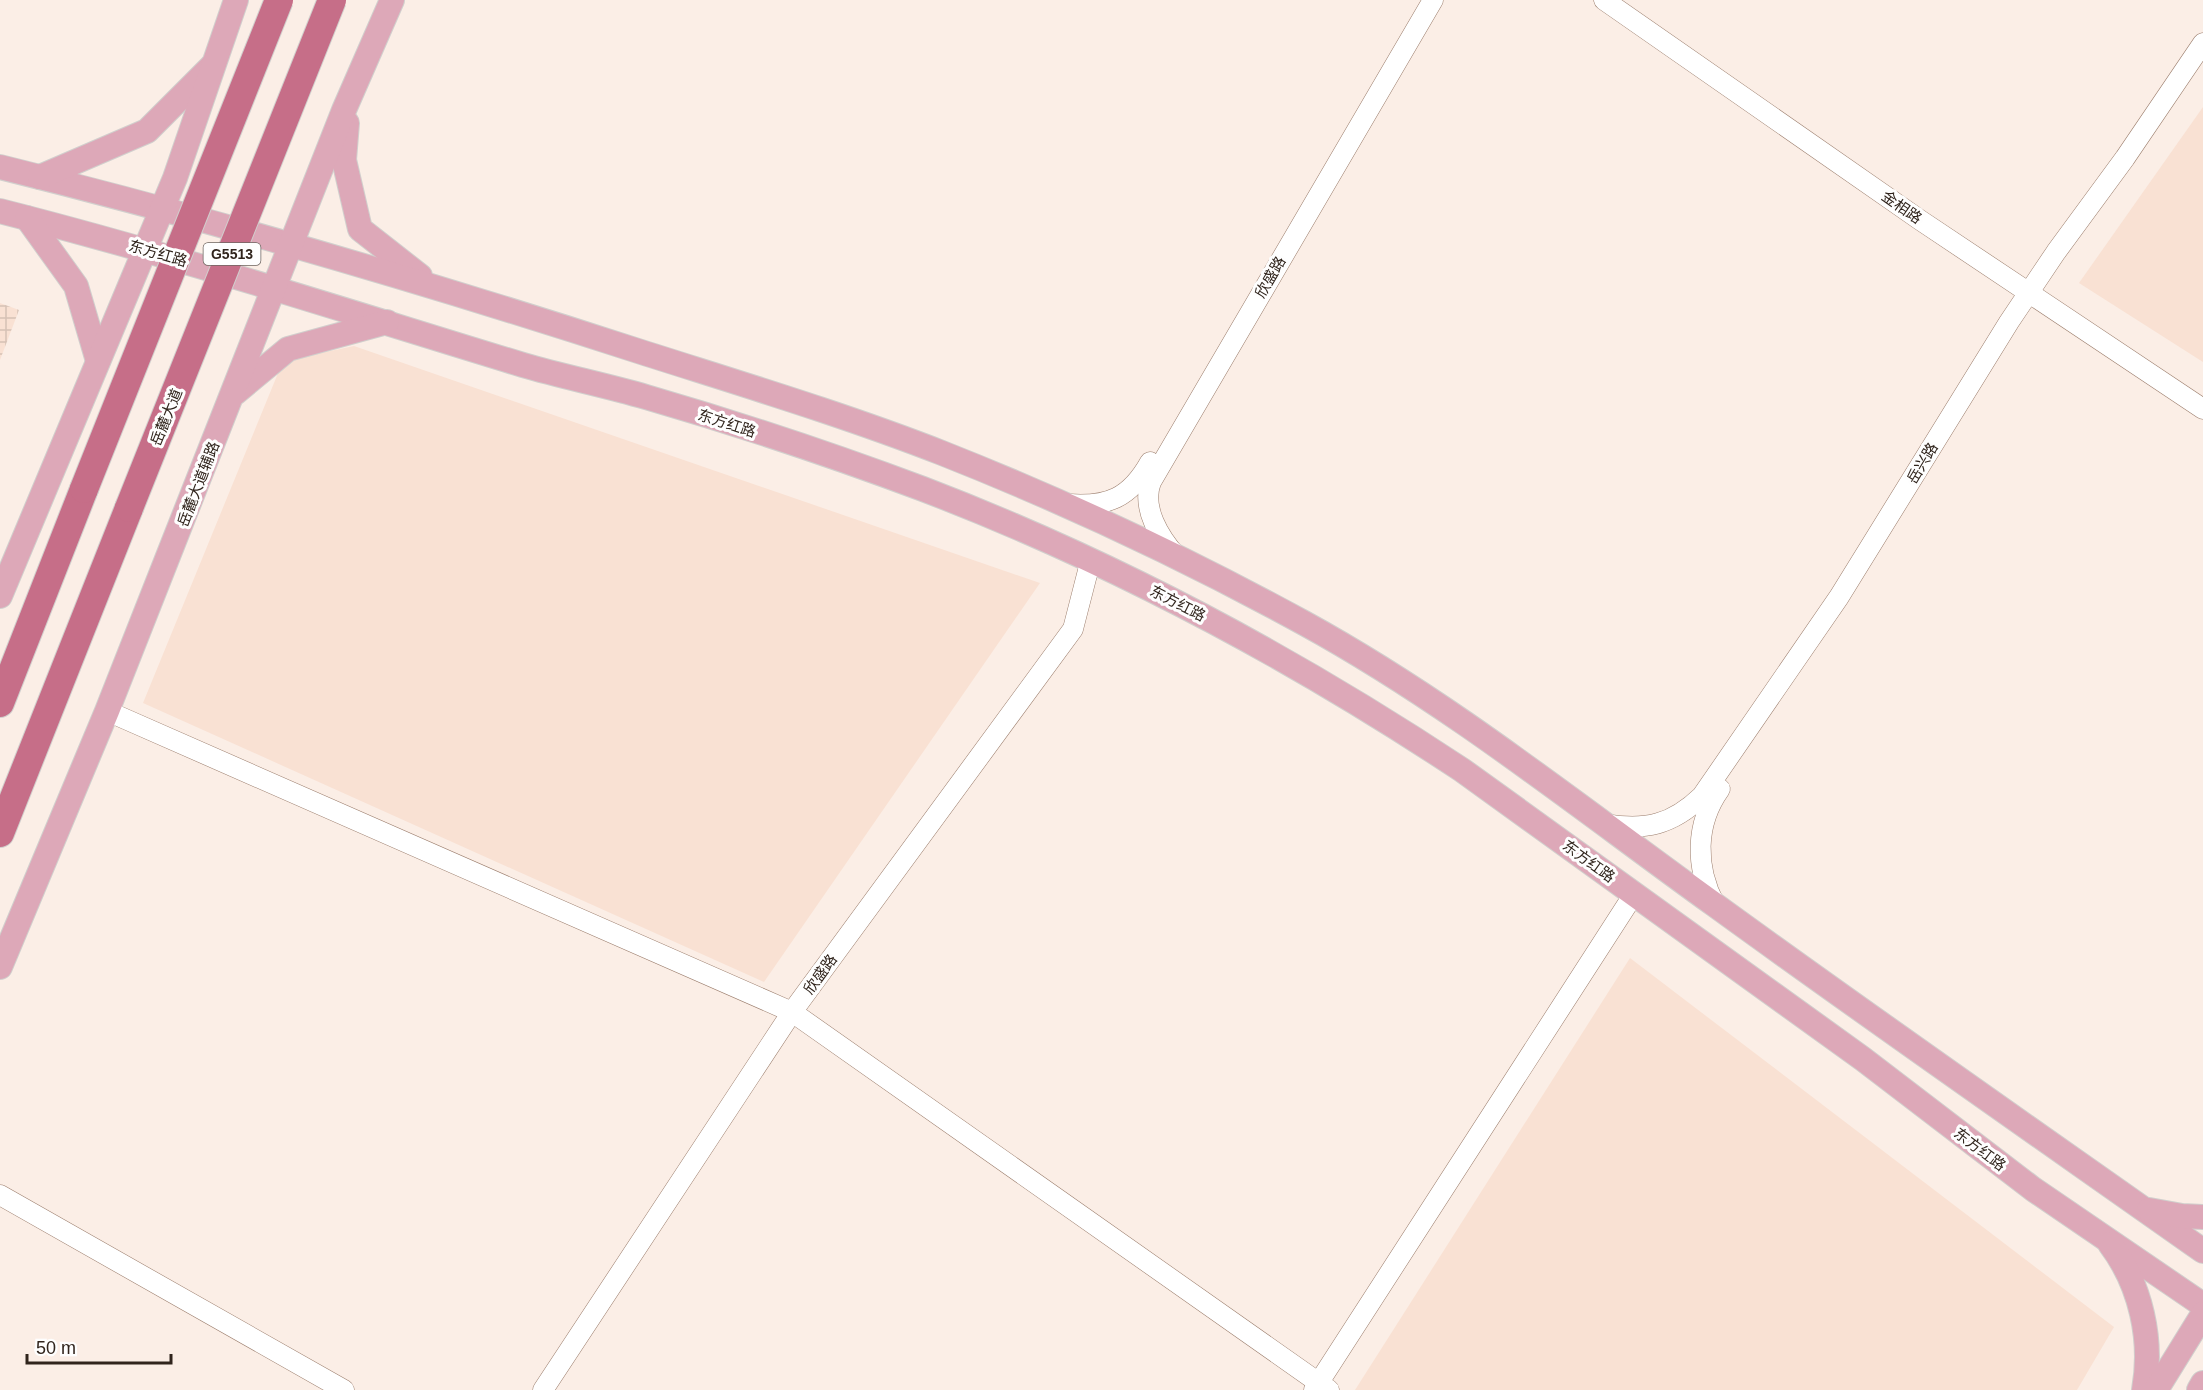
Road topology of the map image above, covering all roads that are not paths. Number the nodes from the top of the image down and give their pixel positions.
1 (236, 0) edge
2 (279, 0) edge
3 (332, 0) edge
4 (392, 0) edge
5 (1422, 0) edge
6 (1433, 0) edge
7 (1604, 0) edge
8 (1622, 0) edge
9 (2203, 43) edge
10 (2203, 62) edge
11 (216, 63) junction
12 (350, 98) junction
13 (0, 167) edge
14 (40, 177) junction
15 (161, 210) junction
16 (0, 211) edge
17 (27, 218) junction
18 (292, 244) junction
19 (145, 249) junction
20 (432, 285) junction
21 (275, 287) junction
22 (2036, 291) junction
23 (387, 322) junction
24 (98, 361) junction
25 (233, 394) junction
26 (2203, 397) edge
27 (2203, 409) edge
28 (1065, 504) junction
29 (1177, 557) junction
30 (1091, 559) junction
31 (0, 596) edge
32 (0, 703) edge
33 (107, 711) junction
34 (1605, 824) junction
35 (0, 833) edge
36 (1634, 894) junction
37 (1715, 905) junction
38 (0, 967) edge
39 (792, 1012) junction
40 (0, 1195) edge
41 (2139, 1206) junction
42 (2203, 1217) edge
43 (2105, 1238) junction
44 (2203, 1251) edge
45 (2203, 1305) edge
46 (2203, 1314) edge
47 (2203, 1383) edge
48 (1320, 1388) edge
49 (344, 1390) edge
50 (543, 1390) edge
51 (2144, 1390) edge
52 (2156, 1390) edge
53 (2199, 1390) edge

1 - 11 main road
2 - 32 highway, G5513, bridge
3 - 35 highway, 岳麓大道 / G5513, bridge
4 - 12 main road, 岳麓大道辅路
5 - 28 street, 欣盛路
6 - 29 street, 欣盛路
7 - 22 street, 金相路
8 - 22 street, 金相路
9 - 22 street, 岳兴路
10 - 22 street, 岳兴路
11 - 14 main road
11 - 15 main road
12 - 18 main road, 岳麓大道辅路
12 - 20 main road
13 - 14 main road
14 - 15 main road
15 - 18 main road
15 - 19 main road
16 - 17 main road, 东方红路
17 - 19 main road, 东方红路
17 - 24 main road
18 - 20 main road
18 - 21 main road, 岳麓大道辅路
19 - 21 main road, 东方红路
19 - 24 main road
20 - 28 main road
21 - 23 main road, 东方红路
21 - 25 main road, 岳麓大道辅路
22 - 26 street, 金相路
22 - 27 street, 金相路
22 - 34 street, 岳兴路
22 - 37 street, 岳兴路
23 - 25 main road
23 - 30 main road, 东方红路
24 - 31 main road
25 - 33 main road, 岳麓大道辅路
28 - 29 main road
29 - 34 main road
30 - 36 main road, 东方红路
30 - 39 street, 欣盛路
33 - 38 main road, 岳麓大道辅路
33 - 39 street
34 - 37 main road
36 - 43 main road, 东方红路
36 - 48 street
37 - 41 main road
39 - 48 street
39 - 50 street, 欣盛路
40 - 49 street
41 - 42 main road
41 - 44 main road
43 - 45 main road, 东方红路
43 - 51 main road
46 - 52 main road
47 - 53 main road

